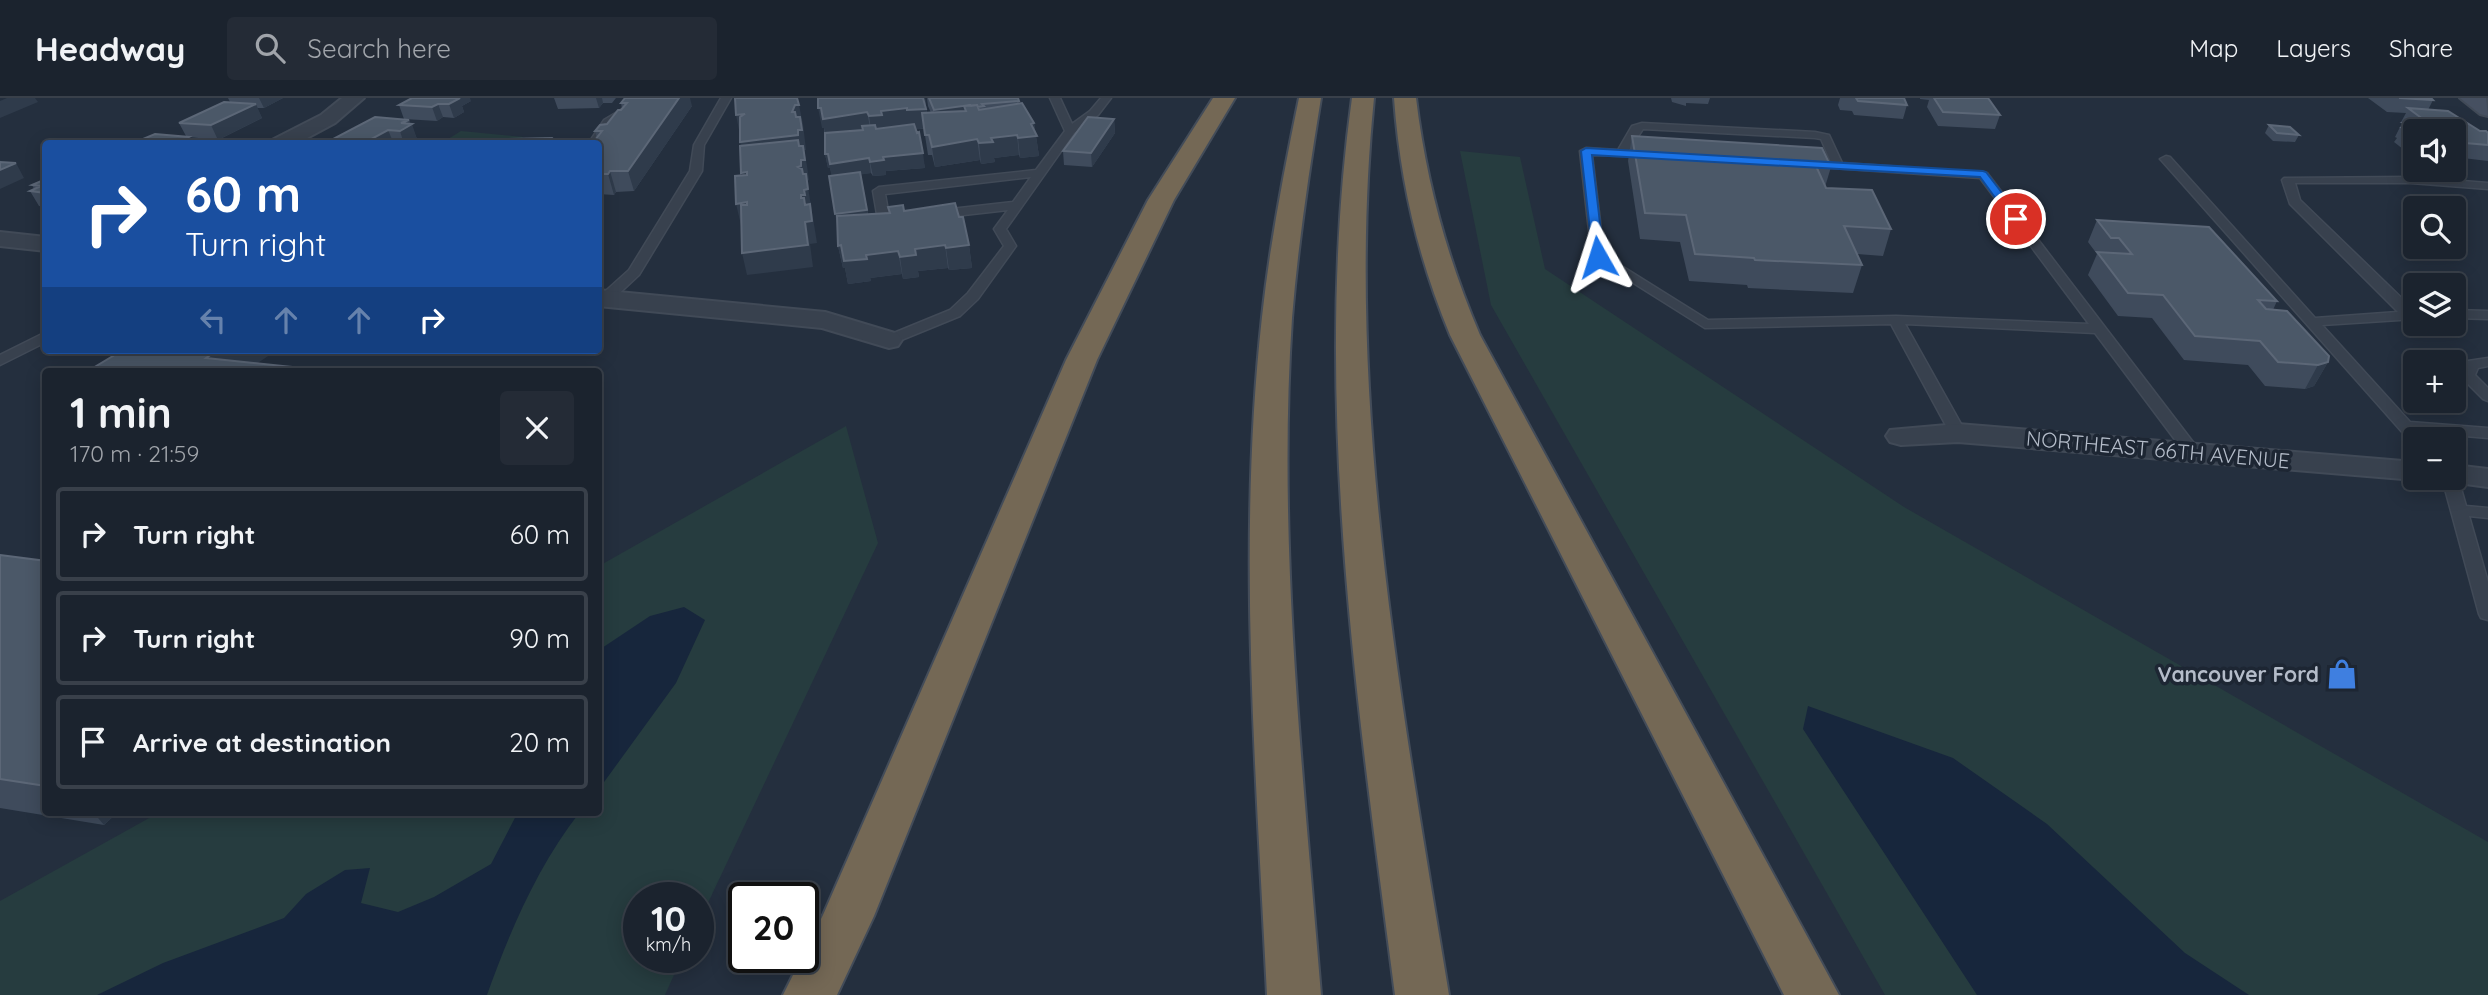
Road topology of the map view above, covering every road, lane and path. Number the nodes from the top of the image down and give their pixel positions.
1 (354, 98) edge
2 (648, 98) edge
3 (726, 98) edge
4 (1055, 98) edge
5 (1106, 98) edge
6 (1224, 98) edge
7 (1310, 98) edge
8 (1363, 98) edge
9 (1405, 98) edge
10 (2472, 98) edge
11 (2488, 108) edge
12 (1070, 131) junction
13 (287, 140) edge
14 (596, 140) edge
15 (1622, 153) junction
16 (1663, 156) edge
17 (2166, 159) dead end
18 (1797, 164) edge
19 (1838, 166) junction
20 (1040, 173) junction
21 (2488, 186) edge
22 (1017, 205) junction
23 (923, 215) edge
24 (910, 217) edge
25 (0, 239) edge
26 (42, 244) edge
27 (602, 298) edge
28 (2403, 306) edge
29 (2466, 314) edge
30 (2488, 315) edge
31 (2403, 316) edge
32 (1896, 320) junction
33 (2311, 322) junction
34 (2099, 328) junction
35 (42, 338) edge
36 (889, 340) joint
37 (0, 362) edge
38 (2488, 362) edge
39 (2488, 396) edge
40 (2405, 426) joint
41 (1958, 433) junction
42 (2488, 433) edge
43 (1901, 436) dead end
44 (2191, 450) junction
45 (2403, 470) edge
46 (2466, 477) edge
47 (2488, 478) edge
48 (2455, 490) edge
49 (2459, 510) junction
50 (2488, 513) edge
51 (2488, 614) edge
52 (848, 916) junction
53 (810, 995) edge
54 (829, 995) edge
55 (1294, 995) edge
56 (1422, 995) edge
57 (1812, 995) edge

1 - 13 street
2 - 14 lane
3 - 27 lane
4 - 12 lane
5 - 12 lane
6 - 52 highway
7 - 55 highway
8 - 56 highway
9 - 57 highway
10 - 11 street
12 - 20 lane
15 - 16 lane
15 - 19 lane
15 - 32 lane
17 - 33 lane
18 - 19 lane
19 - 34 lane
20 - 22 lane
20 - 24 lane
21 - 28 lane
22 - 23 lane
22 - 36 lane
25 - 26 street
27 - 36 street
29 - 30 lane
31 - 33 lane
32 - 34 lane
32 - 41 lane
33 - 40 lane
34 - 44 lane
35 - 37 lane
38 - 39 lane
40 - 42 lane
41 - 43 street, NORTHEAST 66TH AVENUE
41 - 44 street, NORTHEAST 66TH AVENUE
44 - 45 street, NORTHEAST 66TH AVENUE
46 - 47 street
48 - 49 lane
49 - 50 lane
49 - 51 lane
52 - 53 highway
52 - 54 highway

